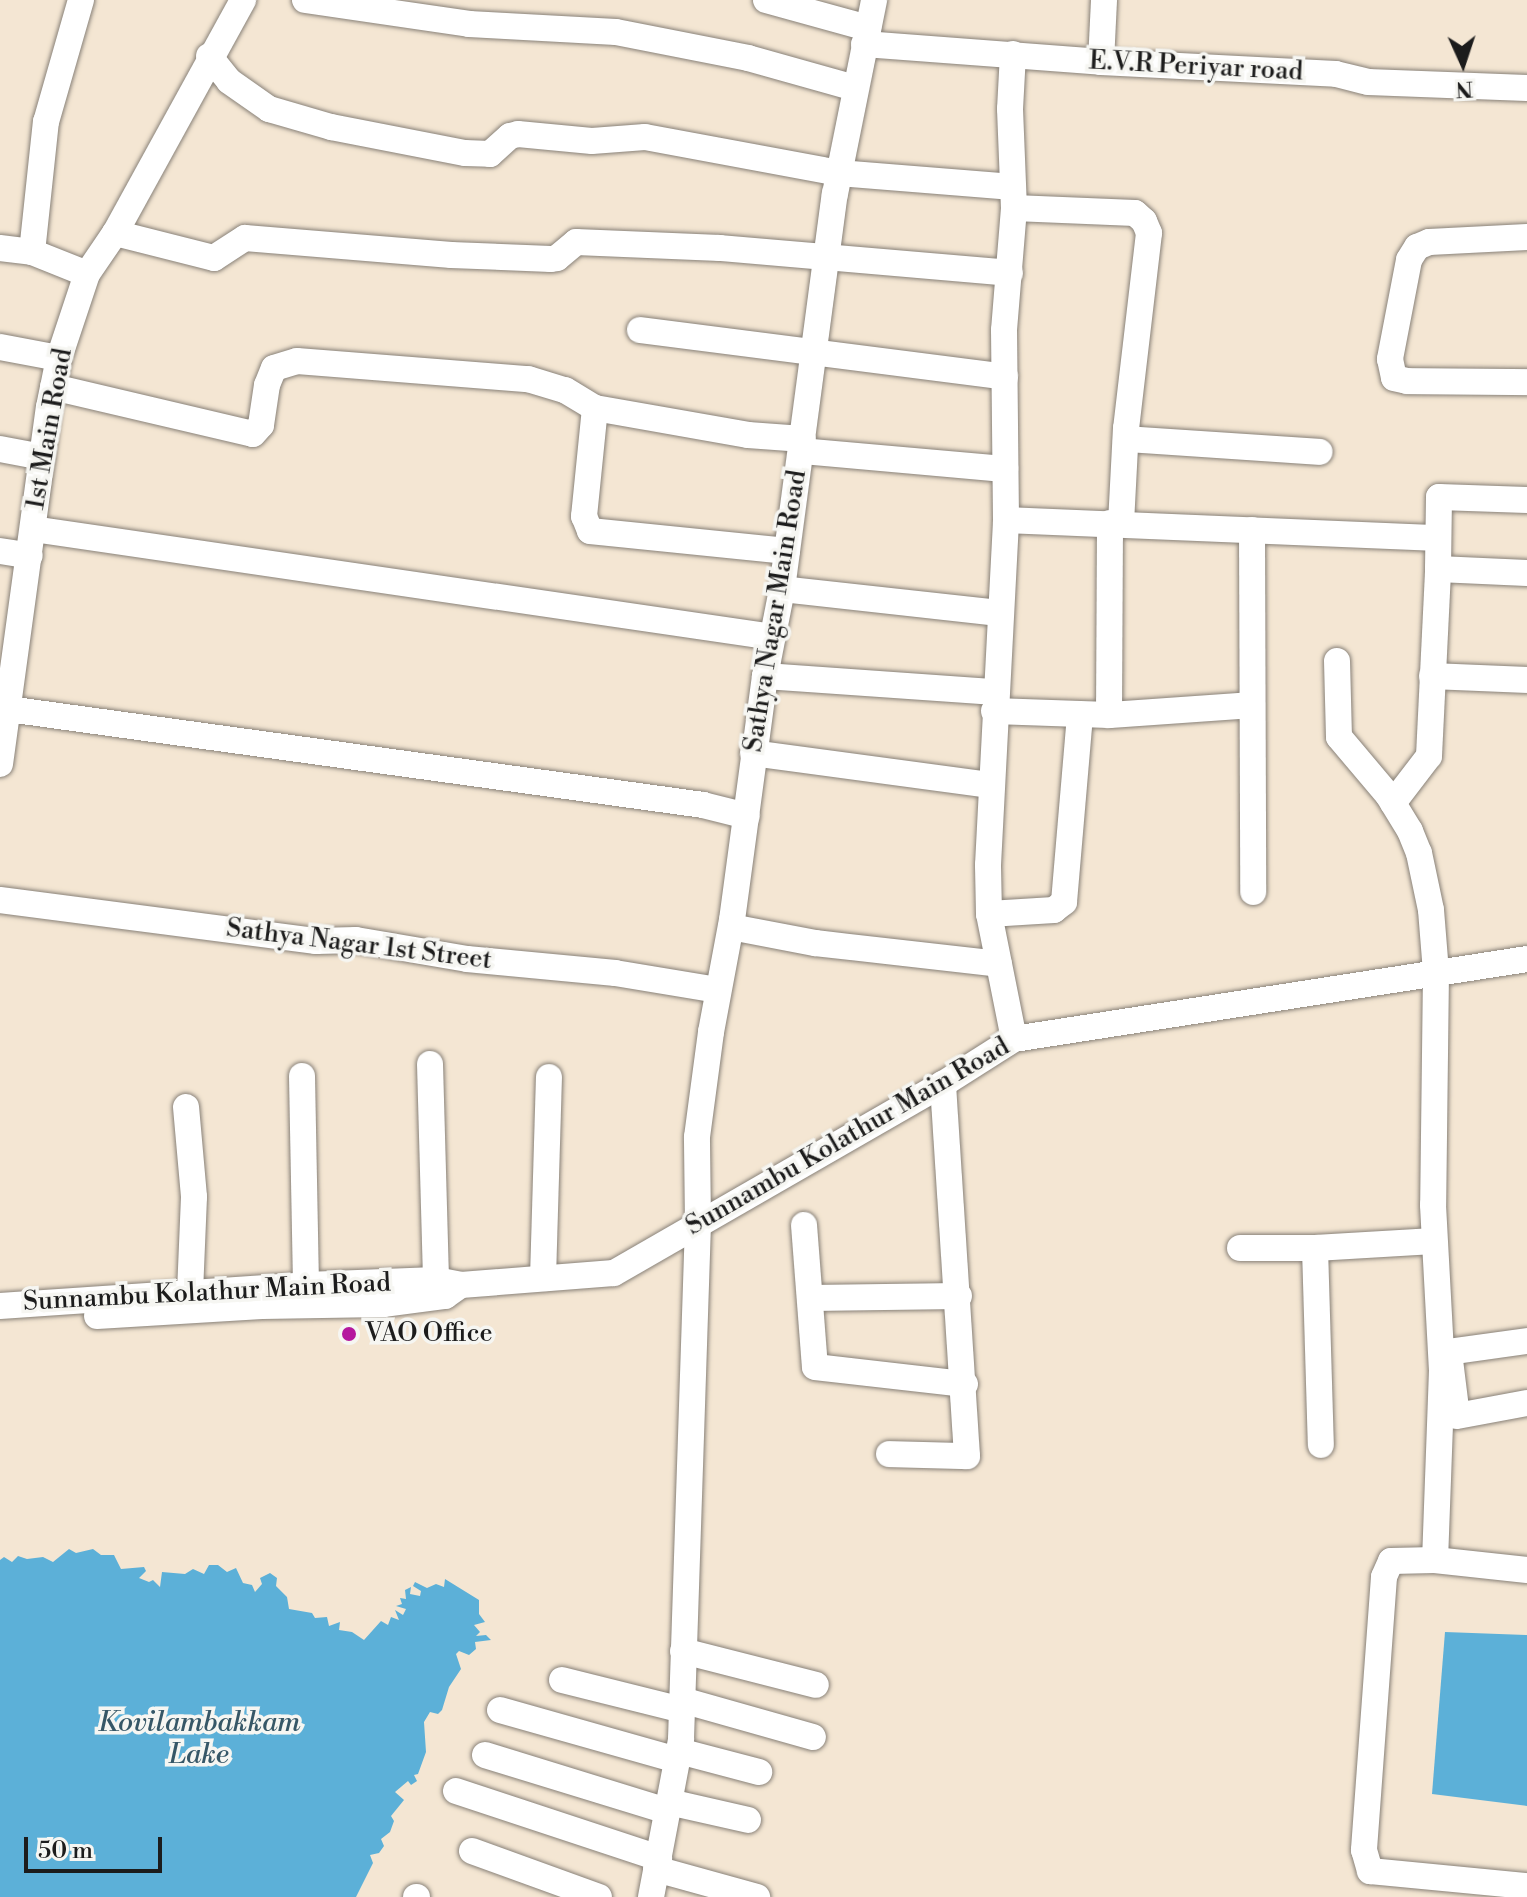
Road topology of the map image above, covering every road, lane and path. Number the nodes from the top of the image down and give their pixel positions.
1 (81, 0) edge
2 (243, 0) edge
3 (305, 0) edge
4 (766, 0) edge
5 (874, 0) edge
6 (1104, 0) edge
7 (866, 36) junction
8 (1013, 54) junction
9 (209, 56) junction
10 (1101, 62) junction
11 (855, 88) junction
12 (1527, 88) edge
13 (839, 173) junction
14 (1013, 198) junction
15 (115, 233) junction
16 (1527, 237) edge
17 (0, 248) edge
18 (32, 252) junction
19 (826, 259) junction
20 (1010, 273) junction
21 (87, 274) junction
22 (640, 330) dead end
23 (0, 347) edge
24 (815, 354) junction
25 (59, 358) junction
26 (1005, 377) junction
27 (1527, 382) edge
28 (53, 387) junction
29 (595, 408) junction
30 (1126, 439) junction
31 (802, 445) junction
32 (0, 449) edge
33 (1320, 452) dead end
34 (42, 457) junction
35 (1005, 469) junction
36 (1527, 500) edge
37 (1006, 520) junction
38 (1116, 523) junction
39 (33, 529) junction
40 (1252, 530) junction
41 (1438, 538) junction
42 (0, 551) edge
43 (787, 551) junction
44 (30, 556) junction
45 (1438, 569) junction
46 (1527, 573) edge
47 (782, 589) junction
48 (1000, 613) junction
49 (772, 637) junction
50 (8, 652) edge
51 (1337, 661) dead end
52 (765, 676) junction
53 (1432, 676) junction
54 (1527, 680) edge
55 (994, 701) junction
56 (1251, 705) junction
57 (8, 709) junction
58 (1080, 715) junction
59 (1109, 715) junction
60 (753, 753) junction
61 (0, 758) edge
62 (0, 764) edge
63 (991, 785) junction
64 (1393, 803) junction
65 (747, 816) junction
66 (1253, 892) dead end
67 (0, 900) edge
68 (989, 914) junction
69 (731, 927) junction
70 (1527, 959) edge
71 (999, 964) junction
72 (1436, 972) junction
73 (718, 990) junction
74 (1014, 1039) junction
75 (430, 1064) dead end
76 (302, 1076) dead end
77 (549, 1077) dead end
78 (943, 1084) junction
79 (186, 1107) dead end
80 (698, 1224) junction
81 (804, 1225) dead end
82 (1434, 1241) junction
83 (1240, 1248) dead end
84 (1315, 1248) junction
85 (543, 1278) junction
86 (449, 1283) junction
87 (306, 1285) junction
88 (190, 1291) junction
89 (959, 1296) junction
90 (811, 1298) junction
91 (0, 1306) edge
92 (94, 1307) junction
93 (0, 1323) edge
94 (1527, 1341) edge
95 (965, 1384) junction
96 (1527, 1403) edge
97 (1321, 1445) dead end
98 (889, 1454) dead end
99 (1435, 1560) junction
100 (1527, 1570) edge
101 (683, 1651) junction
102 (562, 1680) dead end
103 (816, 1685) dead end
104 (682, 1705) junction
105 (500, 1710) dead end
106 (813, 1737) dead end
107 (485, 1755) dead end
108 (678, 1755) junction
109 (759, 1772) dead end
110 (456, 1791) dead end
111 (668, 1806) junction
112 (748, 1820) dead end
113 (472, 1851) dead end
114 (658, 1863) junction
115 (1527, 1886) edge
116 (599, 1897) edge
117 (651, 1897) edge
118 (757, 1897) edge

1 - 18 street
2 - 9 street, 1st Main Road
3 - 11 street
4 - 7 street, E.V.R Periyar road
5 - 7 street, Sathya Nagar Main Road
6 - 10 street
7 - 8 street, E.V.R Periyar road
7 - 11 street, Sathya Nagar Main Road
8 - 10 street, E.V.R Periyar road
8 - 14 street
9 - 13 street
9 - 15 street, 1st Main Road
10 - 12 street, E.V.R Periyar road
11 - 13 street, Sathya Nagar Main Road
13 - 14 street
13 - 19 street, Sathya Nagar Main Road
14 - 20 street
14 - 30 street
15 - 19 street
15 - 21 street, 1st Main Road
16 - 27 street
17 - 18 street
18 - 21 street
19 - 20 street
19 - 24 street, Sathya Nagar Main Road
20 - 26 street
21 - 25 street, 1st Main Road
22 - 24 street
23 - 25 street
24 - 26 street
24 - 31 street, Sathya Nagar Main Road
25 - 28 street, 1st Main Road
26 - 35 street
28 - 29 street
28 - 34 street, 1st Main Road
29 - 31 street
29 - 43 street
30 - 33 street
30 - 38 street
31 - 35 street
31 - 43 street, Sathya Nagar Main Road
32 - 34 street
34 - 39 street, 1st Main Road
35 - 37 street
36 - 41 street
37 - 38 street
37 - 48 street
38 - 40 street
38 - 59 street
39 - 44 street, 1st Main Road
39 - 49 street
40 - 41 street
40 - 56 street
41 - 45 street
42 - 44 street
43 - 47 street, Sathya Nagar Main Road
44 - 50 street, 1st Main Road
45 - 46 street
45 - 53 street
47 - 48 street
47 - 49 street, Sathya Nagar Main Road
48 - 55 street
49 - 52 street, Sathya Nagar Main Road
50 - 57 street, 1st Main Road
51 - 64 street
52 - 55 street
52 - 60 street, Sathya Nagar Main Road
53 - 54 street
53 - 64 street
55 - 58 street
55 - 63 street
56 - 59 street
56 - 66 street
57 - 61 street, 1st Main Road
57 - 65 street
58 - 59 street
58 - 68 street
60 - 63 street
60 - 65 street, Sathya Nagar Main Road
61 - 62 street, 1st Main Road
63 - 68 street
64 - 72 street
65 - 69 street, Sathya Nagar Main Road
67 - 73 street, Sathya Nagar 1st Street
68 - 71 street
69 - 71 street
69 - 73 street, Sathya Nagar Main Road
70 - 72 street, Sunnambu Kolathur Main Road
71 - 74 street
72 - 74 street, Sunnambu Kolathur Main Road
72 - 82 street
73 - 80 street, Sathya Nagar Main Road
74 - 78 street, Sunnambu Kolathur Main Road
75 - 86 street
76 - 87 street
77 - 85 street
78 - 80 street, Sunnambu Kolathur Main Road
78 - 89 street
79 - 88 street
80 - 85 street, Sunnambu Kolathur Main Road
80 - 101 street, Sathya Nagar Main Road
81 - 90 street
82 - 84 street
82 - 99 street
83 - 84 street
84 - 97 street
85 - 86 street, Sunnambu Kolathur Main Road
86 - 87 street, Sunnambu Kolathur Main Road
86 - 92 street, Sunnambu Kolathur Main Road
87 - 88 street, Sunnambu Kolathur Main Road
88 - 92 street, Sunnambu Kolathur Main Road
89 - 90 street
89 - 95 street
90 - 95 street
91 - 92 street, Sunnambu Kolathur Main Road
92 - 93 street, Sunnambu Kolathur Main Road
94 - 96 street
95 - 98 street
99 - 100 street
99 - 115 street
101 - 103 street
101 - 104 street, Sathya Nagar Main Road
102 - 104 street
104 - 106 street
104 - 108 street, Sathya Nagar Main Road
105 - 108 street
107 - 111 street
108 - 109 street
108 - 111 street, Sathya Nagar Main Road
110 - 114 street
111 - 112 street
111 - 114 street, Sathya Nagar Main Road
113 - 116 street
114 - 117 street, Sathya Nagar Main Road
114 - 118 street

